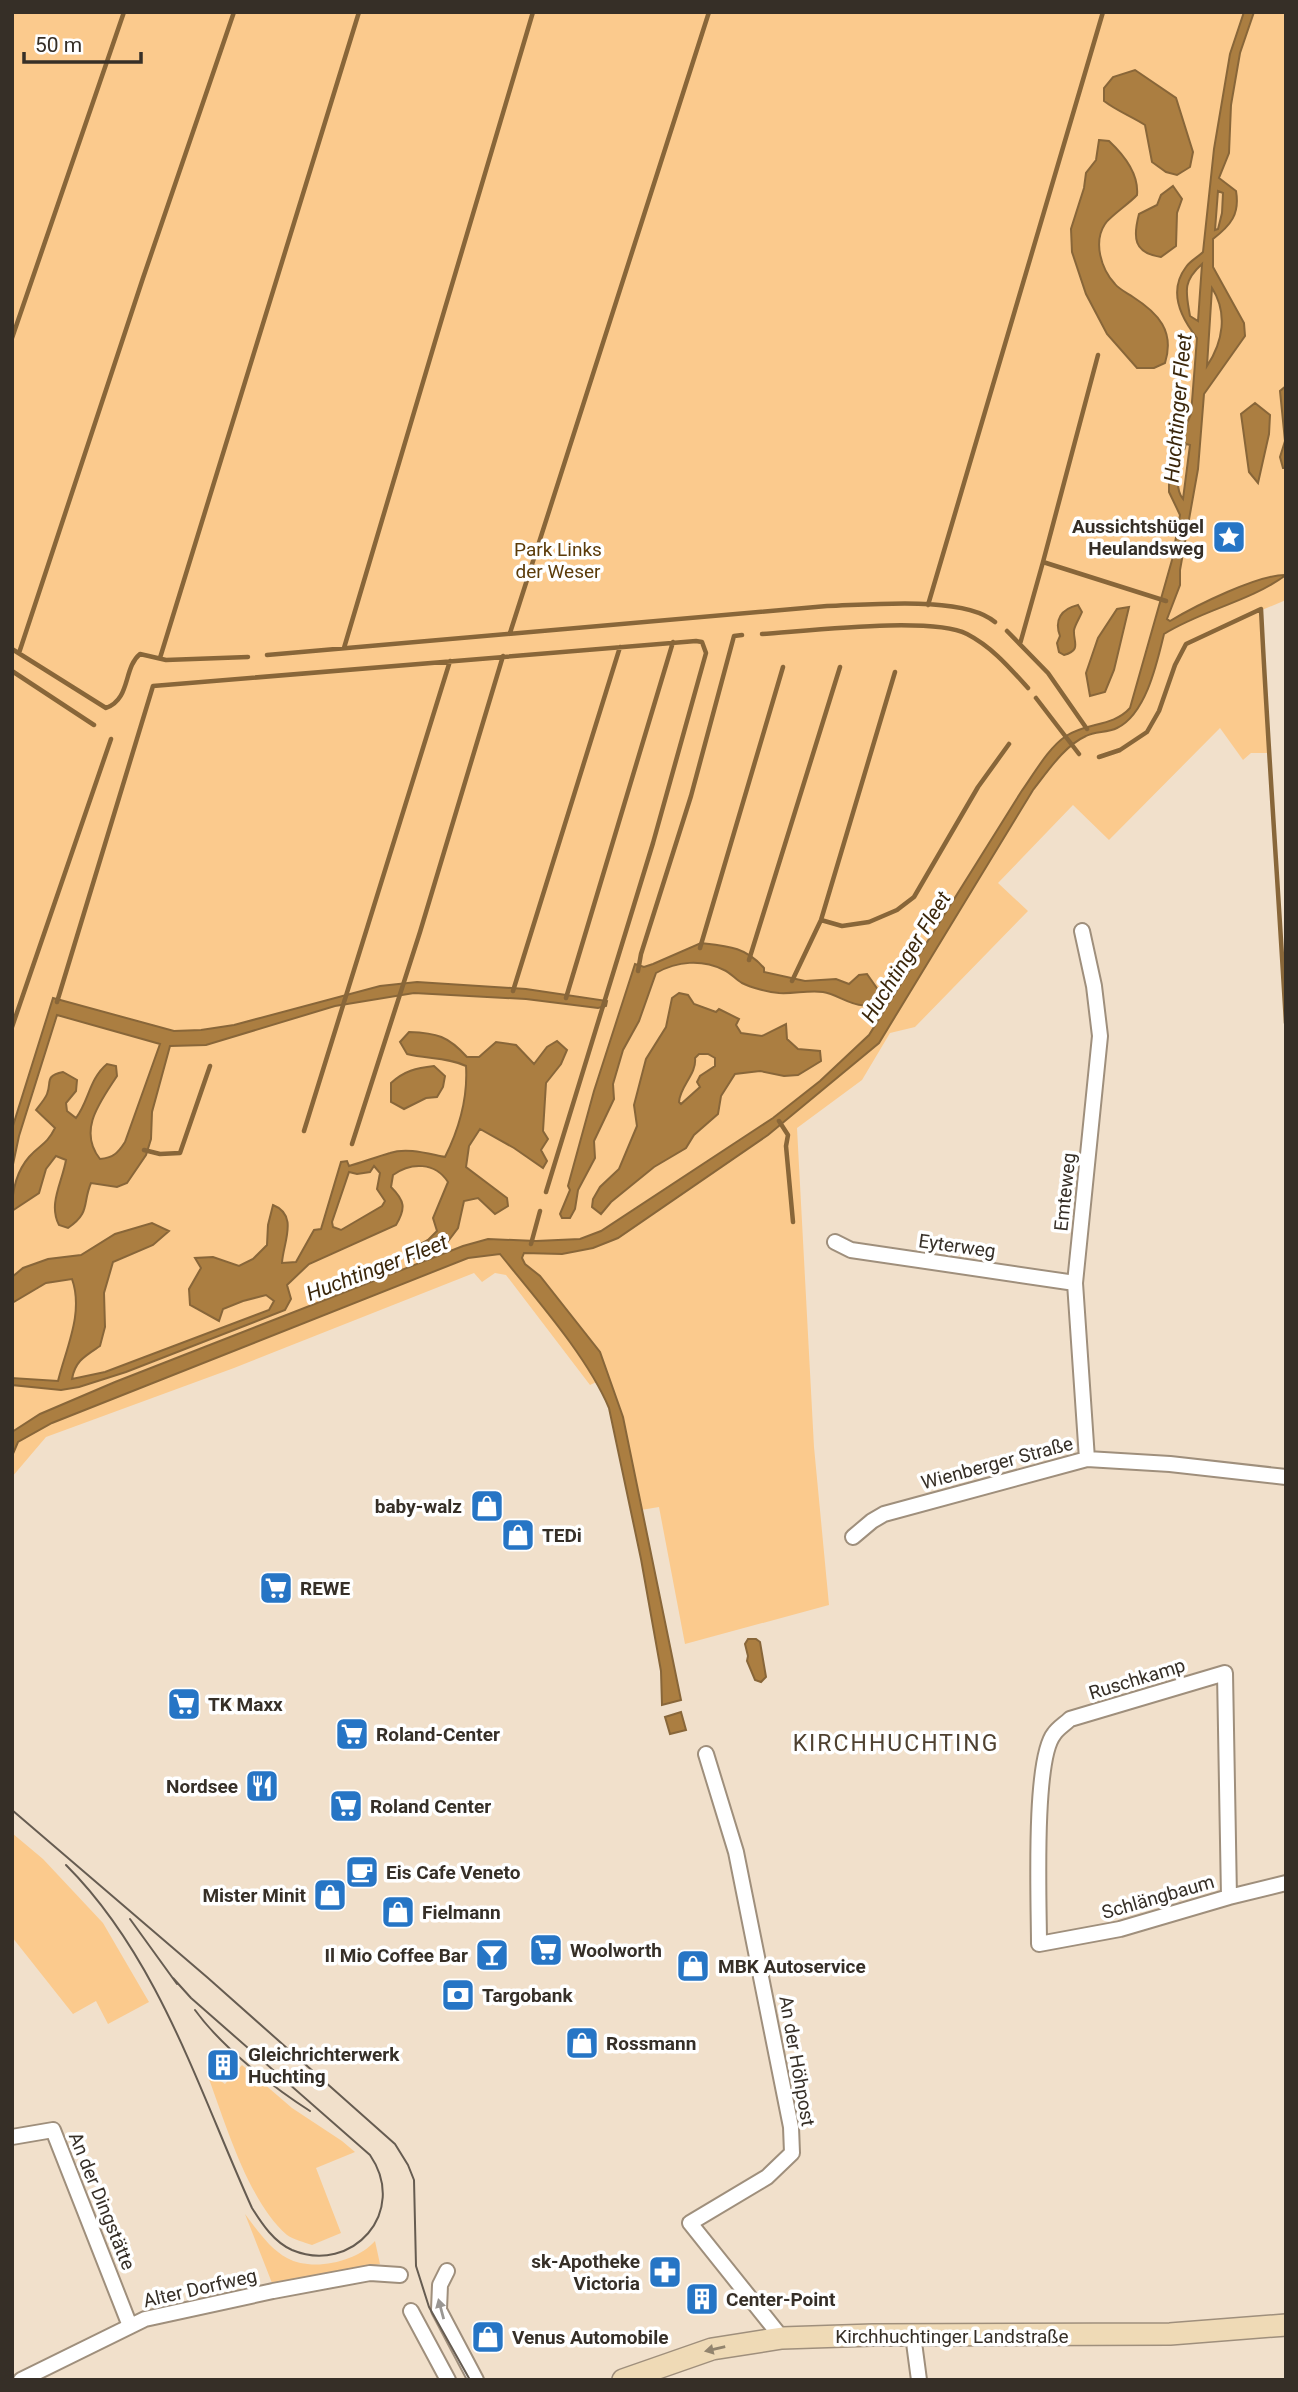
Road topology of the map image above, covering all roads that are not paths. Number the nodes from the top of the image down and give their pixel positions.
1 (1082, 931) dead end
2 (835, 1242) dead end
3 (1075, 1283) junction
4 (1087, 1459) junction
5 (1286, 1477) edge
6 (853, 1537) dead end
7 (706, 1754) dead end
8 (1286, 1883) edge
9 (1229, 1897) junction
10 (1039, 1944) joint
11 (12, 2137) edge
12 (447, 2272) dead end
13 (400, 2275) dead end
14 (411, 2311) dead end
15 (1286, 2325) edge
16 (130, 2326) junction
17 (914, 2336) junction
18 (782, 2338) junction
19 (21, 2380) edge
20 (448, 2380) edge
21 (477, 2380) edge
22 (623, 2380) edge
23 (919, 2380) edge

1 - 3 street, Emteweg
2 - 3 street, Eyterweg
3 - 4 street, Emteweg
4 - 5 street, Wienberger Straße
4 - 6 street, Wienberger Straße
7 - 18 street, An der Höhpost
8 - 9 street, Schlängbaum
9 - 10 street, Schlängbaum
9 - 10 street, Ruschkamp
11 - 16 street, An der Dingstätte
21 -> 12 street
13 - 16 street, Alter Dorfweg
14 - 20 street
15 - 17 main road, Kirchhuchtinger Landstraße
16 - 19 street, Alter Dorfweg
17 - 18 main road, Kirchhuchtinger Landstraße
17 - 23 street
18 -> 22 main road, Kirchhuchtinger Landstraße

